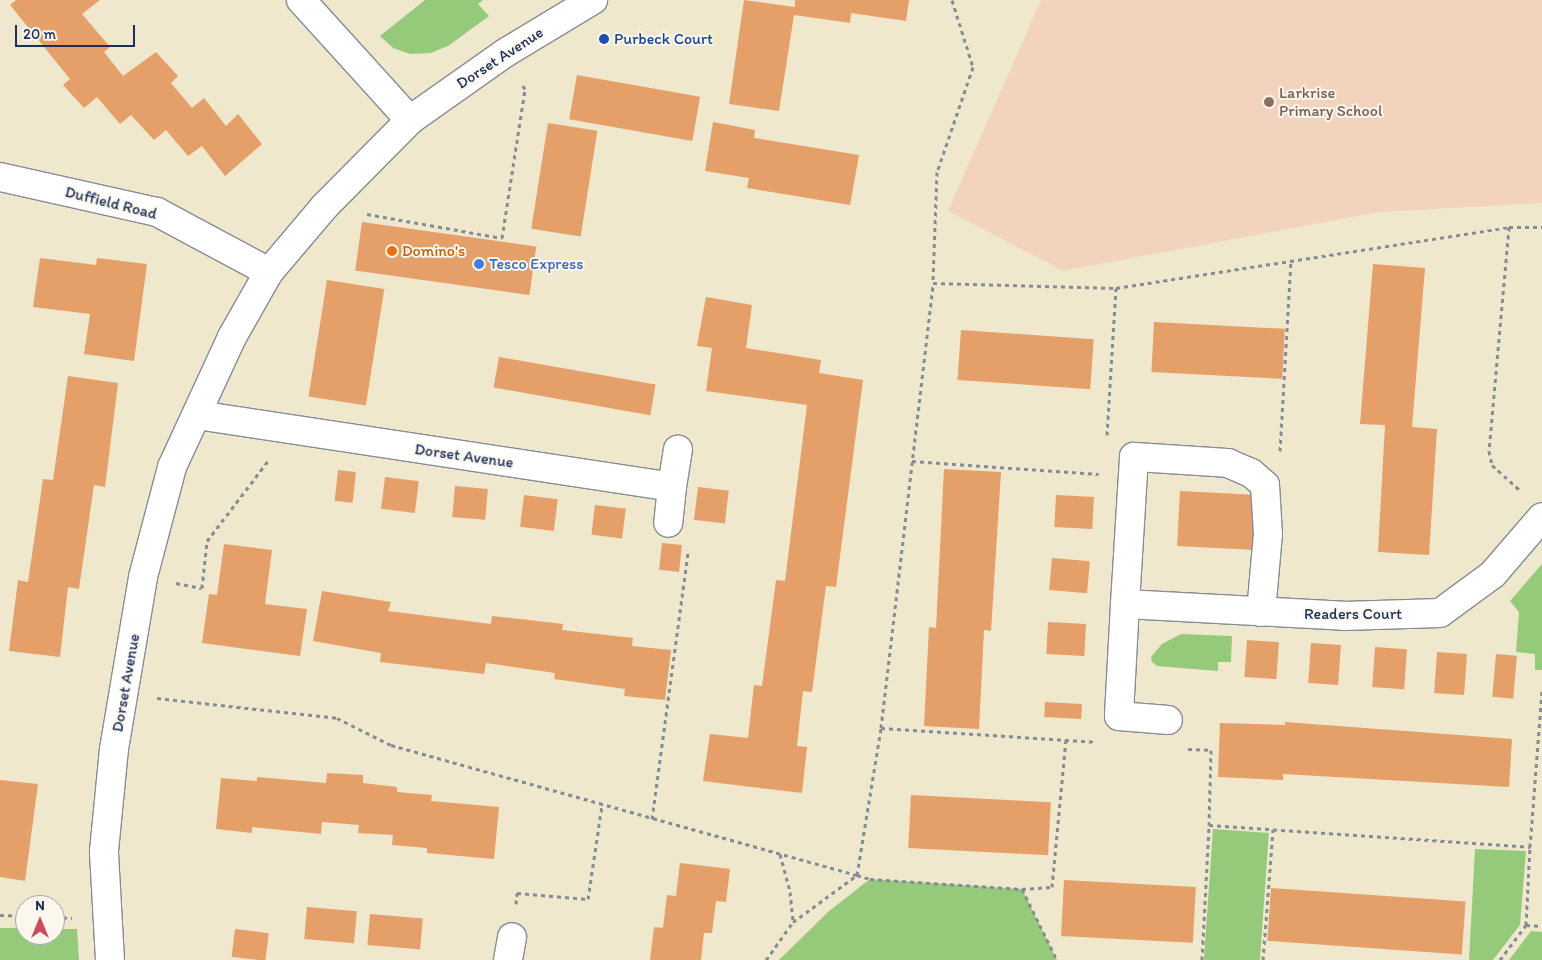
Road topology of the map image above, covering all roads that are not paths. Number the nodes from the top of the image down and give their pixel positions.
1 (302, 0) edge
2 (593, 0) edge
3 (410, 120) junction
4 (0, 177) edge
5 (269, 272) junction
6 (197, 415) junction
7 (678, 449) dead end
8 (672, 487) junction
9 (1535, 507) edge
10 (668, 522) road end
11 (1124, 604) junction
12 (1261, 612) junction
13 (1168, 720) dead end
14 (110, 960) edge

1 - 3 street
2 - 3 street, Dorset Avenue
3 - 5 street, Dorset Avenue
4 - 5 street, Duffield Road
5 - 6 street, Dorset Avenue
6 - 8 street, Dorset Avenue
6 - 14 street, Dorset Avenue
7 - 8 street
8 - 10 street
9 - 12 street, Readers Court
11 - 12 street, Readers Court
11 - 12 street
11 - 13 street

